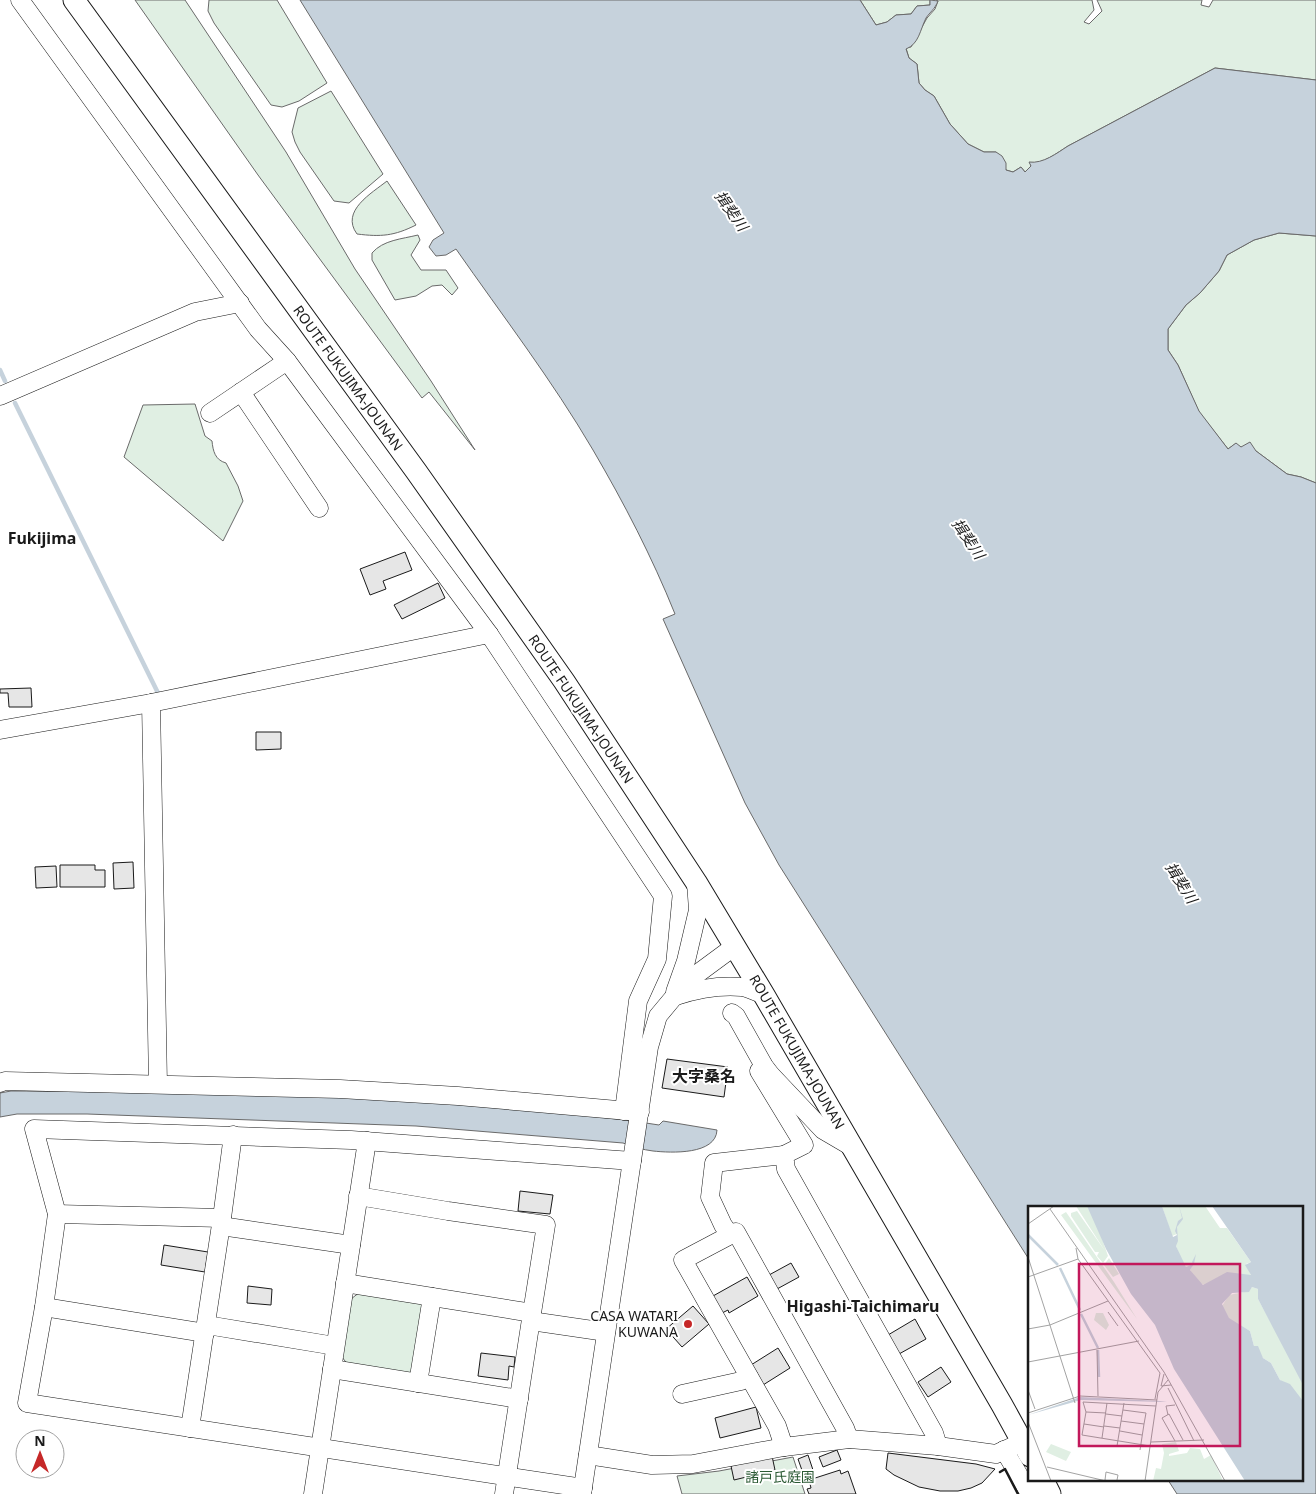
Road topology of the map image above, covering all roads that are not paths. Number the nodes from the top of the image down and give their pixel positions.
1 (20, 0) edge
2 (74, 0) edge
3 (240, 303) junction
4 (287, 361) junction
5 (241, 392) junction
6 (0, 396) edge
7 (210, 413) dead end
8 (319, 508) dead end
9 (489, 634) junction
10 (151, 703) junction
11 (0, 730) edge
12 (696, 882) junction
13 (735, 946) junction
14 (764, 994) junction
15 (673, 998) junction
16 (732, 1013) dead end
17 (764, 1066) junction
18 (0, 1083) edge
19 (158, 1084) junction
20 (634, 1114) junction
21 (233, 1135) junction
22 (367, 1141) junction
23 (852, 1147) junction
24 (784, 1155) junction
25 (632, 1161) junction
26 (358, 1196) junction
27 (57, 1214) junction
28 (222, 1222) junction
29 (730, 1235) junction
30 (351, 1245) junction
31 (345, 1283) junction
32 (432, 1297) junction
33 (44, 1307) junction
34 (532, 1317) junction
35 (206, 1329) junction
36 (606, 1332) junction
37 (336, 1346) junction
38 (332, 1369) junction
39 (749, 1377) junction
40 (418, 1383) junction
41 (682, 1394) dead end
42 (519, 1399) junction
43 (190, 1428) junction
44 (849, 1439) junction
45 (938, 1446) junction
46 (784, 1447) junction
47 (320, 1448) junction
48 (1019, 1449) edge
49 (588, 1455) junction
50 (1044, 1482) edge
51 (505, 1486) edge
52 (582, 1491) edge
53 (313, 1494) edge
54 (1030, 1494) edge
55 (1050, 1494) edge

1 - 3 street
2 - 12 main road, ROUTE FUKUJIMA-JOUNAN
3 - 4 street
3 - 6 street
4 - 5 street
4 - 9 street
5 - 7 street
5 - 8 street
9 - 10 street
9 - 20 street
10 - 11 street
10 - 19 street
12 - 13 main road, ROUTE FUKUJIMA-JOUNAN
12 - 15 street
13 - 14 main road, ROUTE FUKUJIMA-JOUNAN
13 - 15 street
14 - 15 street
14 - 23 main road, ROUTE FUKUJIMA-JOUNAN
15 - 20 street
16 - 17 street
17 - 23 street
17 - 24 street
18 - 19 street
19 - 20 street
20 - 25 street
21 - 22 street
21 - 27 street
21 - 28 street
22 - 25 street
22 - 26 street
23 - 48 main road, ROUTE FUKUJIMA-JOUNAN
24 - 29 street
24 - 45 street
25 - 36 street
26 - 30 street
26 - 34 street
27 - 28 street
27 - 33 street
28 - 30 street
28 - 35 street
29 - 39 street
29 - 44 street
30 - 31 street
31 - 32 street
31 - 37 street
32 - 34 street
32 - 40 street
33 - 35 street
33 - 43 street
34 - 36 street
34 - 42 street
35 - 37 street
35 - 43 street
36 - 49 street
37 - 38 street
38 - 40 street
38 - 47 street
39 - 41 street
39 - 46 street
40 - 42 street
42 - 51 street
43 - 47 street
44 - 45 street
44 - 46 street
45 - 48 street
46 - 49 street
47 - 51 street
47 - 53 street
48 - 54 street
49 - 52 street
50 - 55 main road
51 - 52 street

